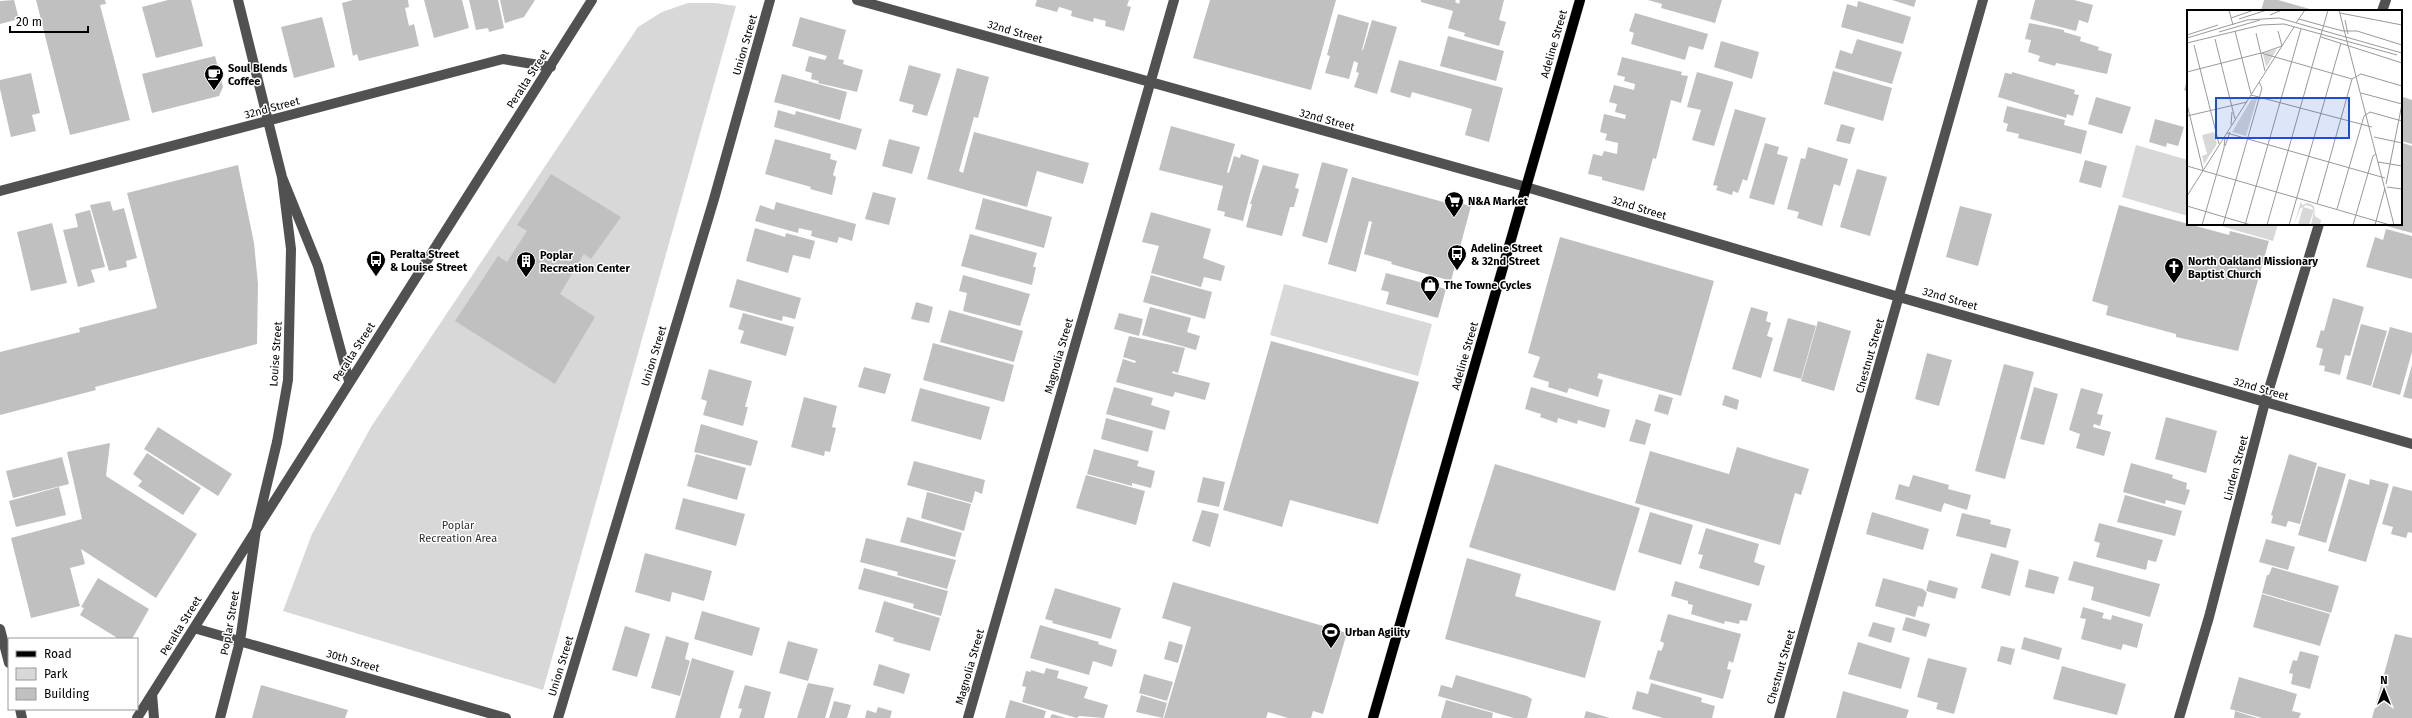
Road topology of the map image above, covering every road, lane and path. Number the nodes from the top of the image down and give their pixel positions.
1 (238, 0) edge
2 (592, 0) edge
3 (770, 0) edge
4 (857, 0) edge
5 (1174, 0) edge
6 (1580, 0) edge
7 (1983, 0) edge
8 (2386, 0) edge
9 (2382, 10) edge
10 (551, 67) junction
11 (1150, 83) junction
12 (267, 121) junction
13 (282, 177) junction
14 (1526, 187) junction
15 (0, 191) edge
16 (2319, 225) edge
17 (1899, 298) junction
18 (349, 381) junction
19 (2265, 402) junction
20 (2412, 444) edge
21 (256, 530) junction
22 (194, 628) junction
23 (0, 629) edge
24 (240, 641) junction
25 (8, 659) edge
26 (152, 694) junction
27 (137, 718) edge
28 (154, 718) edge
29 (220, 718) edge
30 (506, 718) edge
31 (558, 718) edge
32 (968, 718) edge
33 (1373, 718) edge
34 (1779, 718) edge
35 (2179, 718) edge

1 - 12 street, Louise Street
2 - 10 street, Peralta Street
3 - 31 street, Union Street
4 - 11 street, 32nd Street
5 - 11 street, Magnolia Street
6 - 14 main road, Adeline Street
7 - 17 street, Chestnut Street
8 - 9 street
10 - 12 street, 32nd Street
10 - 18 street, Peralta Street
11 - 14 street, 32nd Street
11 - 32 street, Magnolia Street
12 - 13 street, Louise Street
12 - 15 street, 32nd Street
13 - 18 street, Louise Street
13 - 21 street, Louise Street
14 - 17 street, 32nd Street
14 - 33 main road, Adeline Street
16 - 19 street, Linden Street
17 - 19 street, 32nd Street
17 - 34 street, Chestnut Street
18 - 21 street, Peralta Street
19 - 20 street, 32nd Street
19 - 35 street, Linden Street
21 - 22 street, Peralta Street
21 - 24 street, Poplar Street
22 - 24 street, 30th Street
22 - 26 street, Peralta Street
23 - 25 street
24 - 29 street, Poplar Street
24 - 30 street, 30th Street
26 - 27 street, Peralta Street
26 - 28 street

